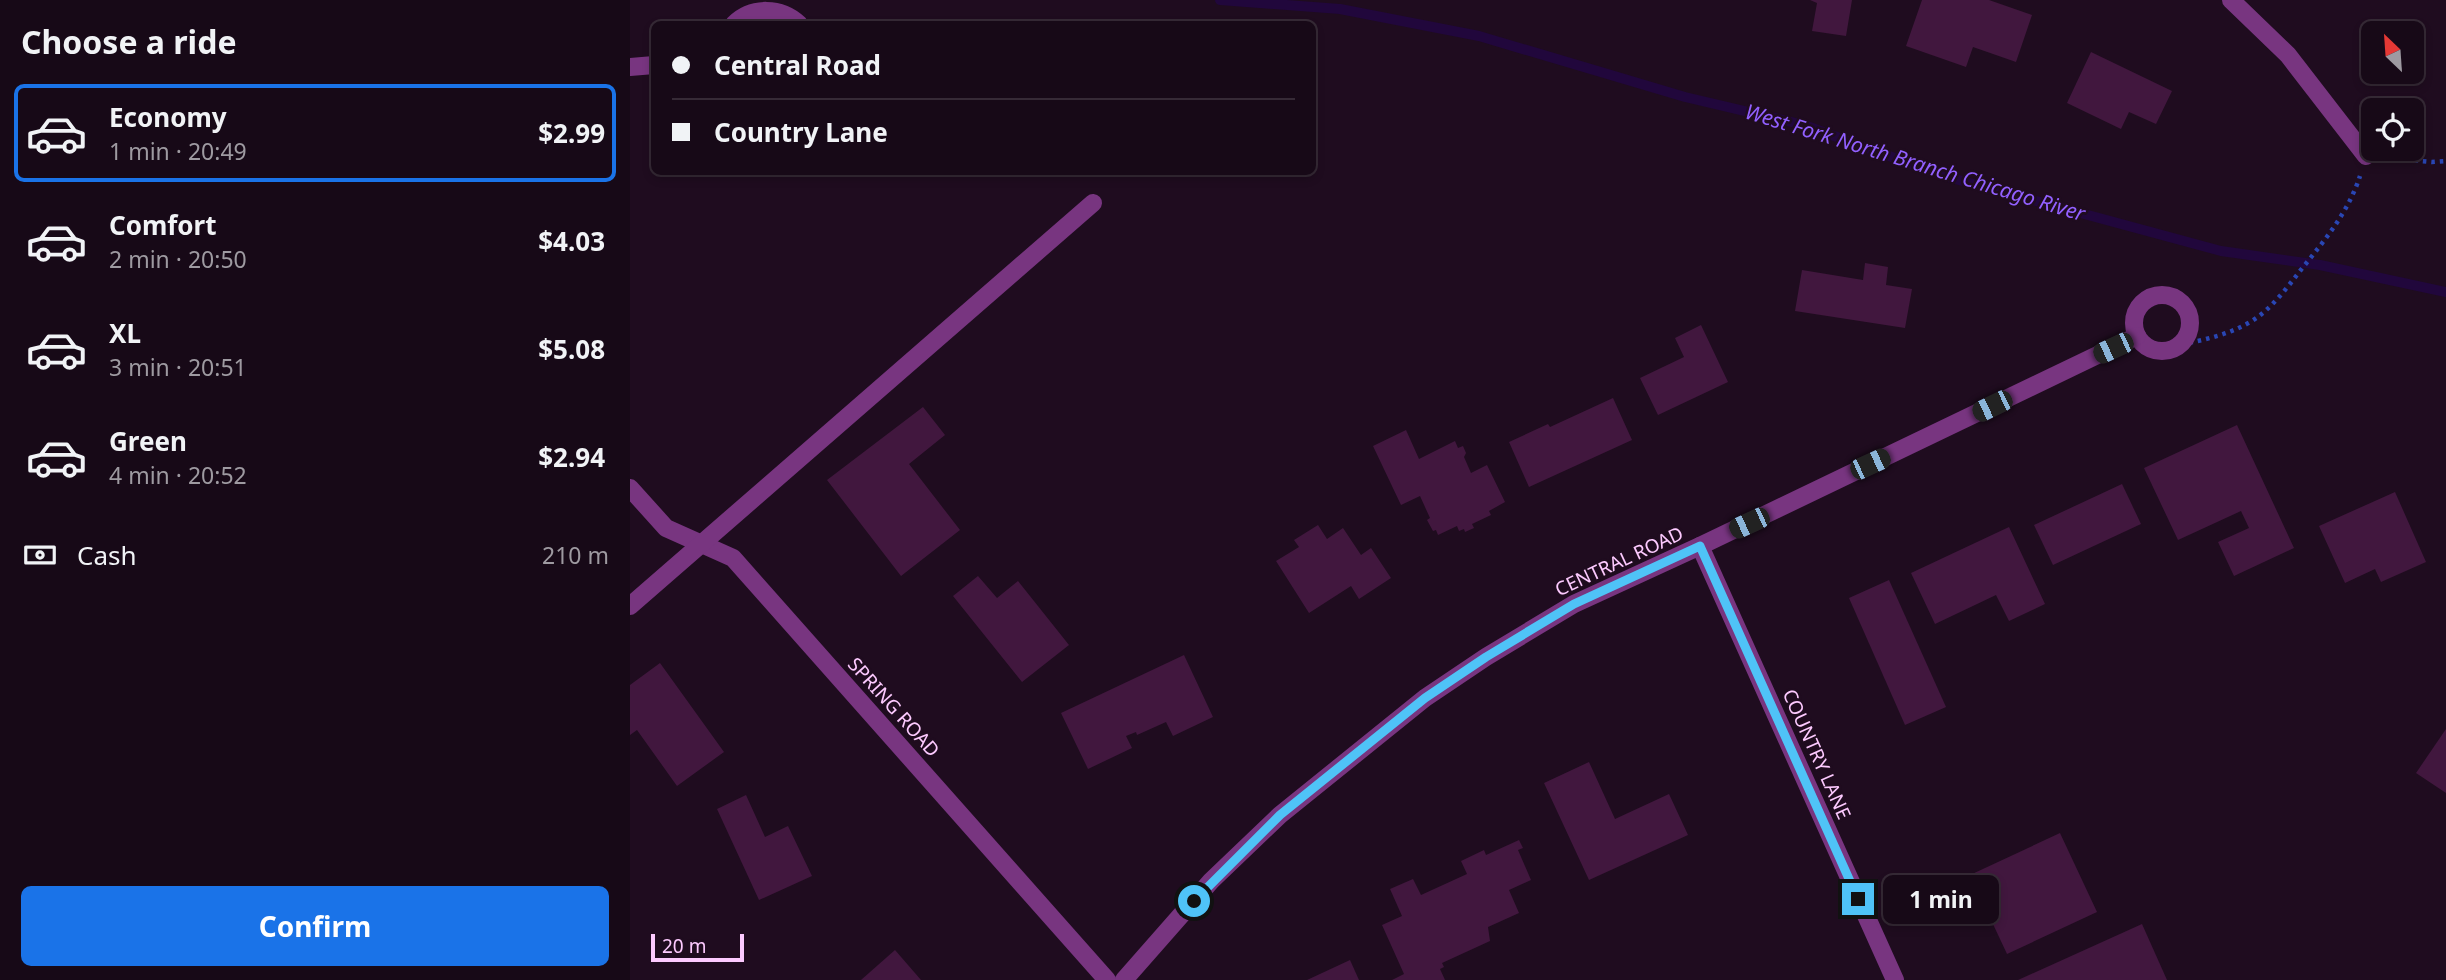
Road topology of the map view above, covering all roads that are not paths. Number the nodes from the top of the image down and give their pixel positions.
1 (2231, 0) edge
2 (739, 21) edge
3 (794, 21) edge
4 (651, 65) edge
5 (630, 67) edge
6 (2361, 150) edge
7 (1093, 203) dead end
8 (2137, 336) junction
9 (630, 488) edge
10 (700, 544) junction
11 (1700, 546) junction
12 (630, 606) edge
13 (1107, 980) edge
14 (1124, 980) edge
15 (1895, 980) edge

1 - 6 street
2 - 3 street
4 - 5 street
7 - 10 street
8 - 8 street
8 - 11 street, CENTRAL ROAD
9 - 10 street, SPRING ROAD
10 - 12 street
10 - 13 street, SPRING ROAD
11 - 14 street, CENTRAL ROAD
11 - 15 street, COUNTRY LANE

